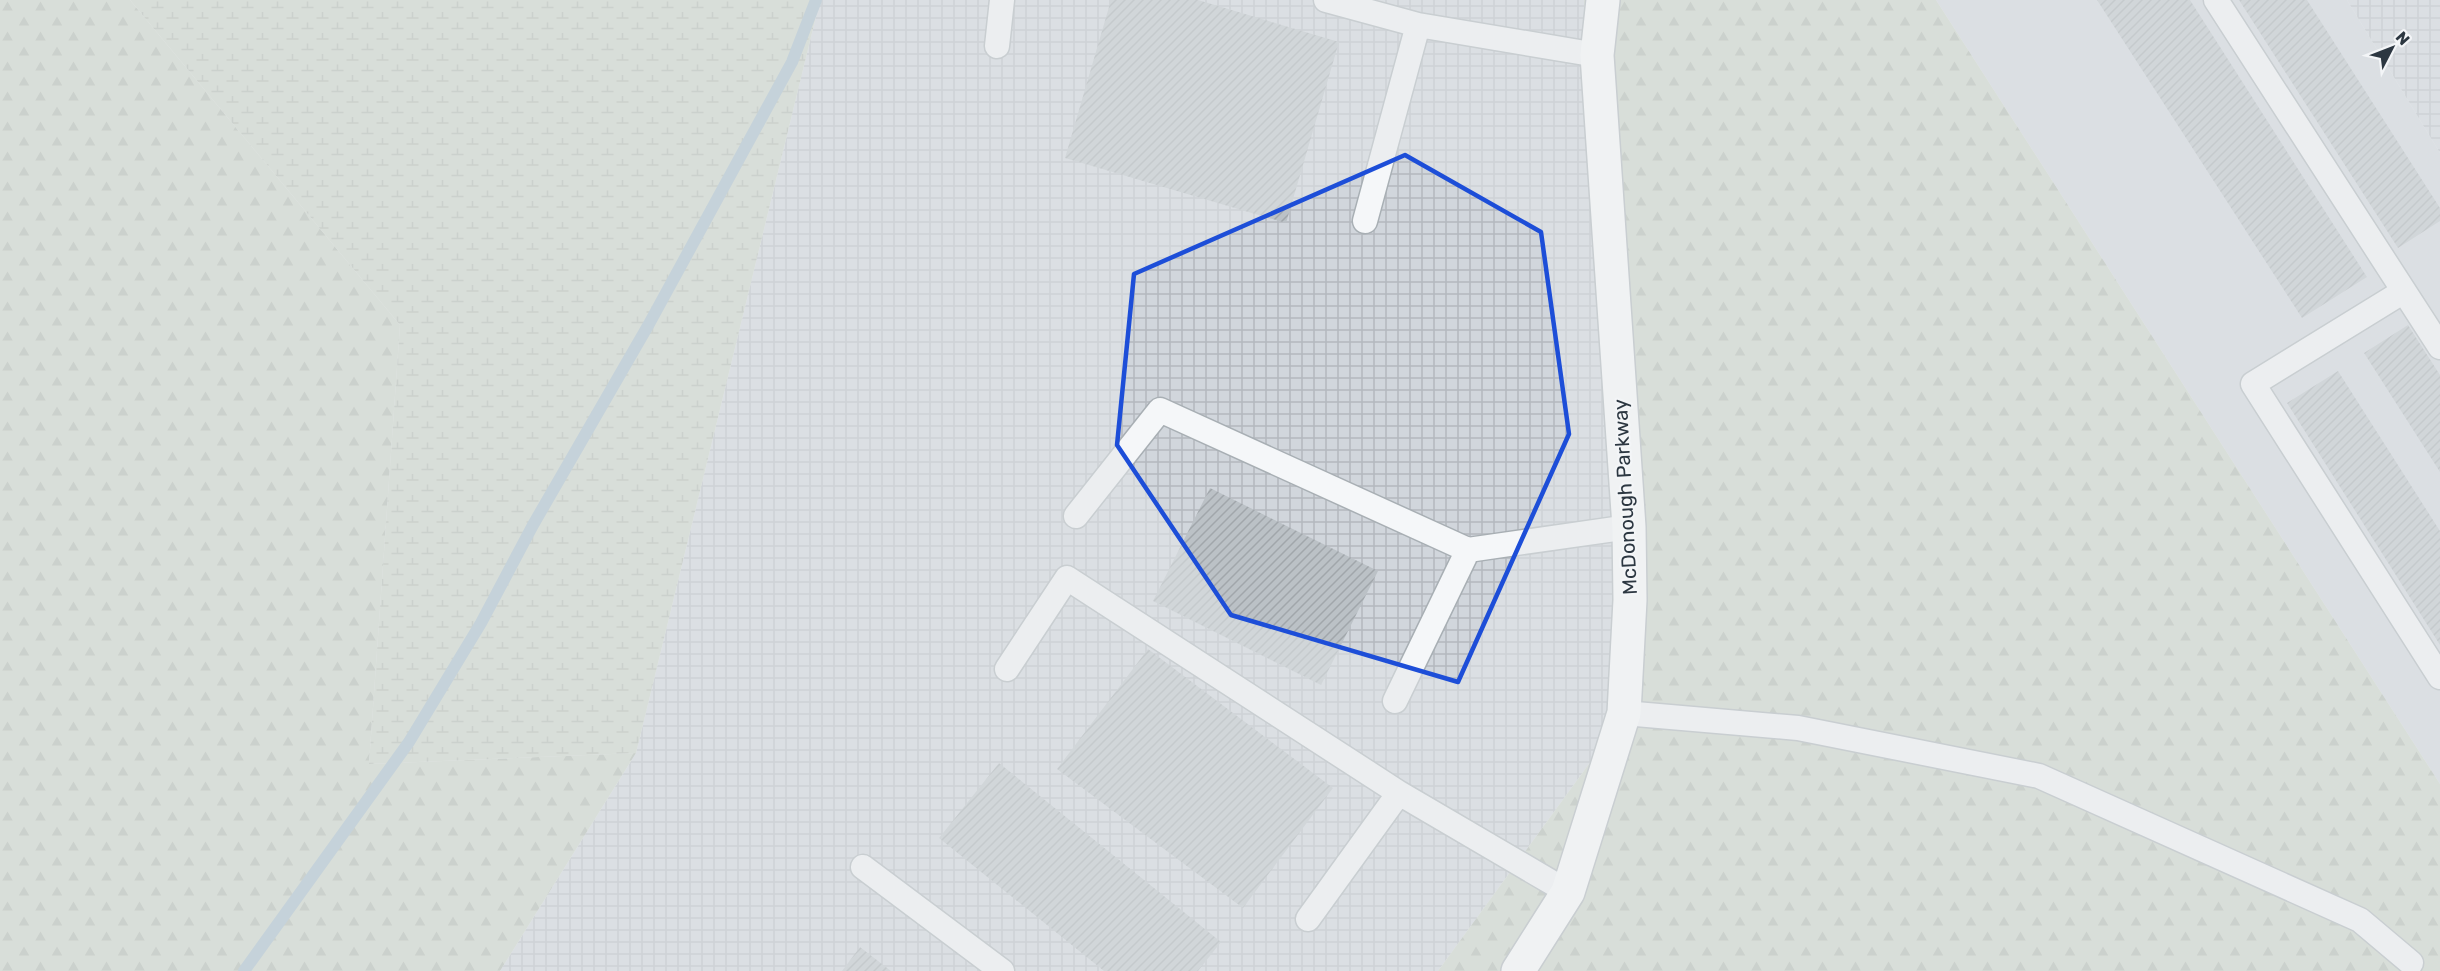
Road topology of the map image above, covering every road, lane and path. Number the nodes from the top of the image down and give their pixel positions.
1 (1002, 0) edge
2 (1326, 0) edge
3 (1603, 0) edge
4 (2216, 0) edge
5 (1355, 4) edge
6 (1418, 25) junction
7 (997, 45) dead end
8 (1597, 55) junction
9 (1365, 221) dead end
10 (2404, 291) junction
11 (2440, 347) edge
12 (1076, 516) dead end
13 (1629, 527) junction
14 (1468, 550) junction
15 (1007, 669) dead end
16 (2440, 677) edge
17 (1395, 701) dead end
18 (1624, 713) junction
19 (1400, 793) junction
20 (863, 867) dead end
21 (1568, 892) junction
22 (1308, 919) dead end
23 (2411, 963) dead end
24 (1002, 971) edge
25 (1518, 971) edge

1 - 7 lane
2 - 5 lane
3 - 8 street, McDonough Parkway
4 - 10 lane
5 - 6 lane
6 - 8 lane
6 - 9 lane
8 - 13 street, McDonough Parkway
10 - 11 lane
10 - 16 lane
12 - 14 lane
13 - 14 lane
13 - 18 street, McDonough Parkway
14 - 17 lane
15 - 19 lane
18 - 21 street, McDonough Parkway
18 - 23 lane
19 - 21 lane
19 - 22 lane
20 - 24 lane
21 - 25 street, McDonough Parkway

